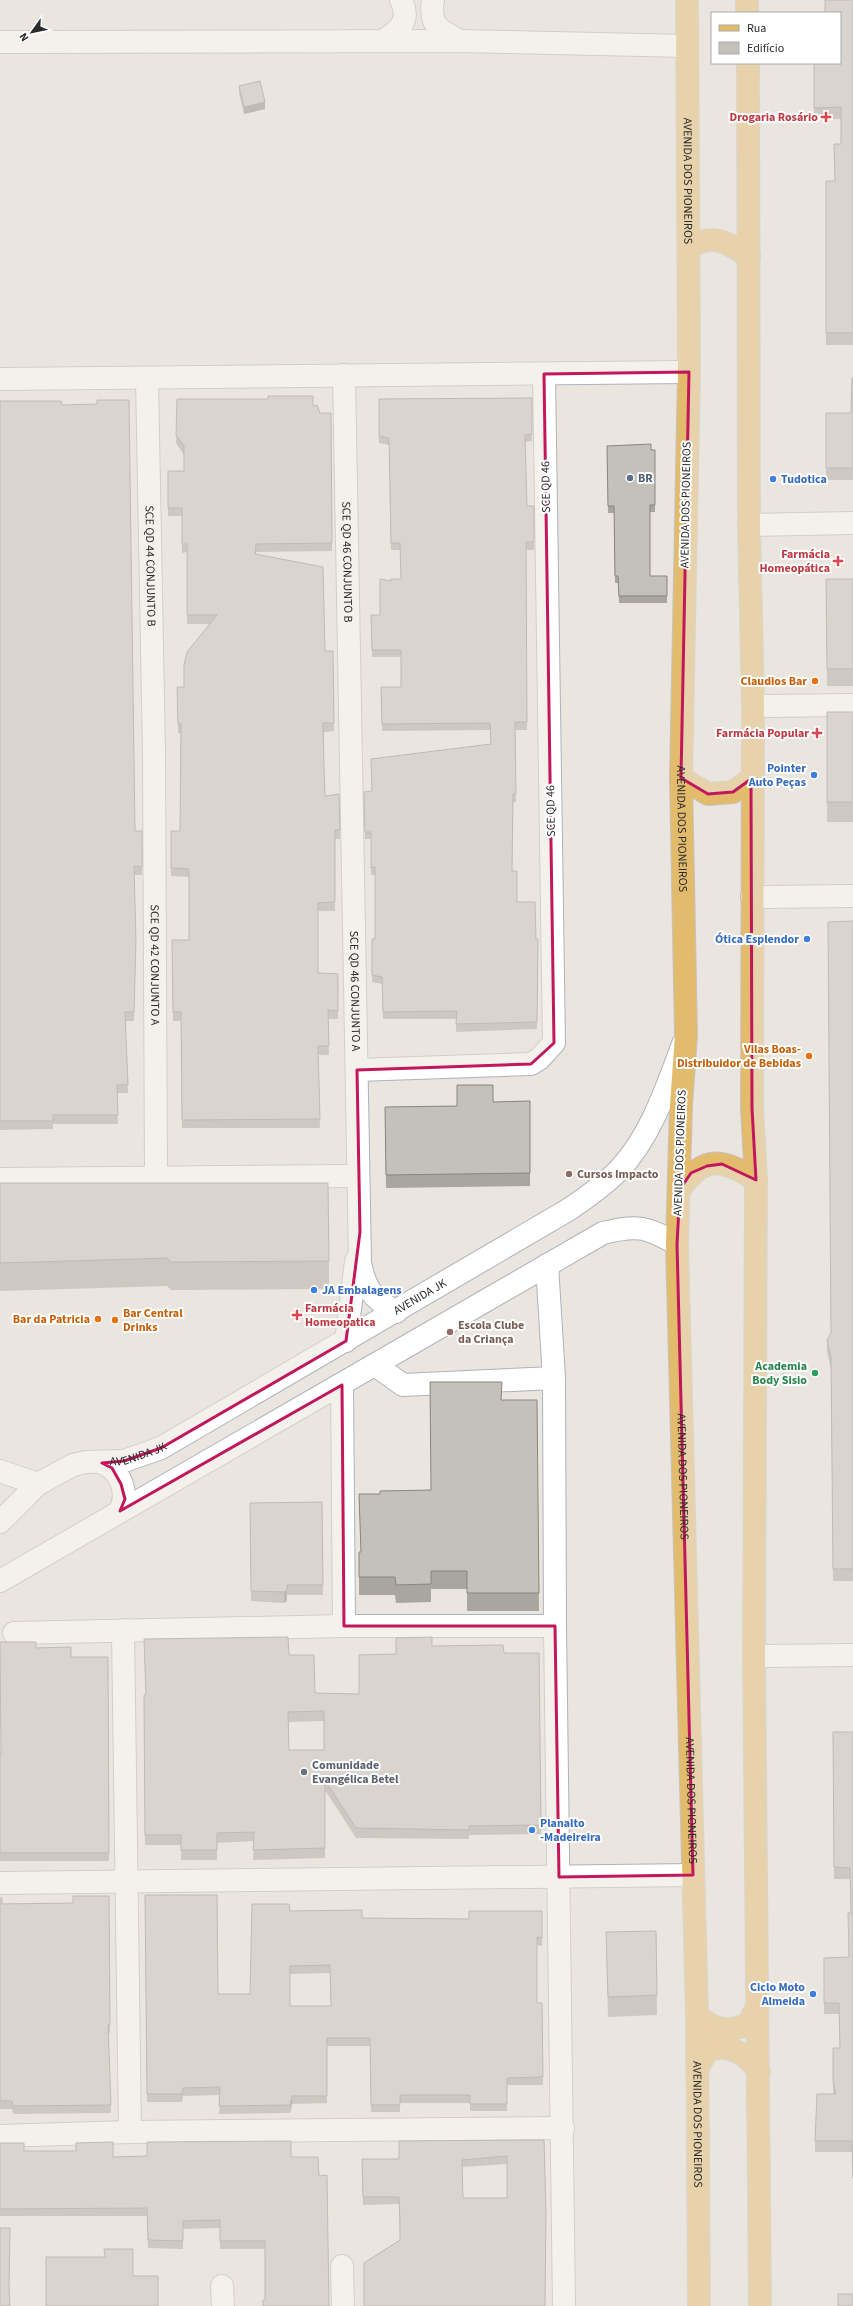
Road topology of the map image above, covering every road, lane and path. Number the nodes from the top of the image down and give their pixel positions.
1 (401, 0) edge
2 (433, 0) edge
3 (687, 0) edge
4 (747, 0) edge
5 (747, 12) edge
6 (384, 40) junction
7 (460, 41) junction
8 (0, 42) edge
9 (687, 46) junction
10 (748, 64) edge
11 (689, 247) junction
12 (749, 256) junction
13 (689, 372) junction
14 (544, 374) junction
15 (344, 375) junction
16 (147, 378) junction
17 (0, 379) edge
18 (853, 523) edge
19 (749, 525) junction
20 (853, 705) edge
21 (752, 706) junction
22 (352, 749) joint
23 (154, 754) joint
24 (681, 778) junction
25 (751, 779) junction
26 (853, 896) edge
27 (752, 897) junction
28 (686, 1035) junction
29 (357, 1070) junction
30 (358, 1176) junction
31 (156, 1177) junction
32 (0, 1179) edge
33 (756, 1180) junction
34 (680, 1189) junction
35 (360, 1232) junction
36 (677, 1244) junction
37 (547, 1265) junction
38 (396, 1312) junction
39 (346, 1341) junction
40 (375, 1365) junction
41 (554, 1378) junction
42 (342, 1385) junction
43 (102, 1462) junction
44 (0, 1471) edge
45 (38, 1484) junction
46 (120, 1510) junction
47 (0, 1522) edge
48 (0, 1581) edge
49 (344, 1626) junction
50 (555, 1626) junction
51 (123, 1630) junction
52 (14, 1633) dead end
53 (853, 1655) edge
54 (754, 1656) junction
55 (693, 1875) junction
56 (559, 1878) junction
57 (127, 1880) junction
58 (0, 1883) edge
59 (758, 2005) junction
60 (697, 2014) junction
61 (698, 2068) junction
62 (759, 2071) junction
63 (562, 2128) junction
64 (130, 2132) junction
65 (0, 2136) edge
66 (342, 2266) dead end
67 (343, 2306) edge
68 (564, 2306) edge
69 (698, 2306) edge
70 (760, 2306) edge

1 - 6 street
2 - 7 street
3 - 9 main road, AVENIDA DOS PIONEIROS
4 - 5 main road
6 - 7 street
6 - 8 street
7 - 9 street
9 - 11 main road, AVENIDA DOS PIONEIROS
10 - 12 main road
11 - 12 main road
11 - 13 main road, AVENIDA DOS PIONEIROS
12 - 19 main road
13 - 14 street
13 - 24 main road, AVENIDA DOS PIONEIROS
14 - 15 street
14 - 29 street, SCE QD 46
15 - 16 street
15 - 22 street, SCE QD 46 CONJUNTO B
16 - 17 street
16 - 23 street, SCE QD 44 CONJUNTO B
18 - 19 street
19 - 21 main road
20 - 21 street
21 - 25 main road
22 - 29 street, SCE QD 46 CONJUNTO A
23 - 31 street, SCE QD 42 CONJUNTO A
24 - 25 main road
24 - 28 main road, AVENIDA DOS PIONEIROS
25 - 27 main road
26 - 27 street
27 - 33 main road
28 - 34 main road, AVENIDA DOS PIONEIROS
28 - 38 street, AVENIDA JK
29 - 30 street, SCE QD 46 CONJUNTO A
30 - 31 street
30 - 35 street, SCE QD 46 CONJUNTO A
31 - 32 street
33 - 34 main road
33 - 54 main road
34 - 36 main road, AVENIDA DOS PIONEIROS
35 - 38 street, SCE QD 46 CONJUNTO A
35 - 39 street, SCE QD 46 CONJUNTO A
36 - 37 street
36 - 55 main road, AVENIDA DOS PIONEIROS
37 - 40 street
37 - 41 street
38 - 39 street, AVENIDA JK
39 - 43 street, AVENIDA JK
40 - 41 street
40 - 42 street
41 - 50 street
42 - 46 street
42 - 49 street
43 - 45 street, AVENIDA JK
43 - 46 street
44 - 45 street
45 - 47 street, AVENIDA JK
46 - 48 street
49 - 50 street
49 - 51 street
50 - 56 street
51 - 52 street
51 - 57 street
53 - 54 street
54 - 59 main road
55 - 56 street
55 - 60 main road, AVENIDA DOS PIONEIROS
56 - 57 street
56 - 63 street
57 - 58 street
57 - 64 street
59 - 60 main road
59 - 62 main road
60 - 61 main road, AVENIDA DOS PIONEIROS
61 - 62 main road
61 - 69 main road, AVENIDA DOS PIONEIROS
62 - 70 main road
63 - 64 street
63 - 68 street
64 - 65 street
66 - 67 street

